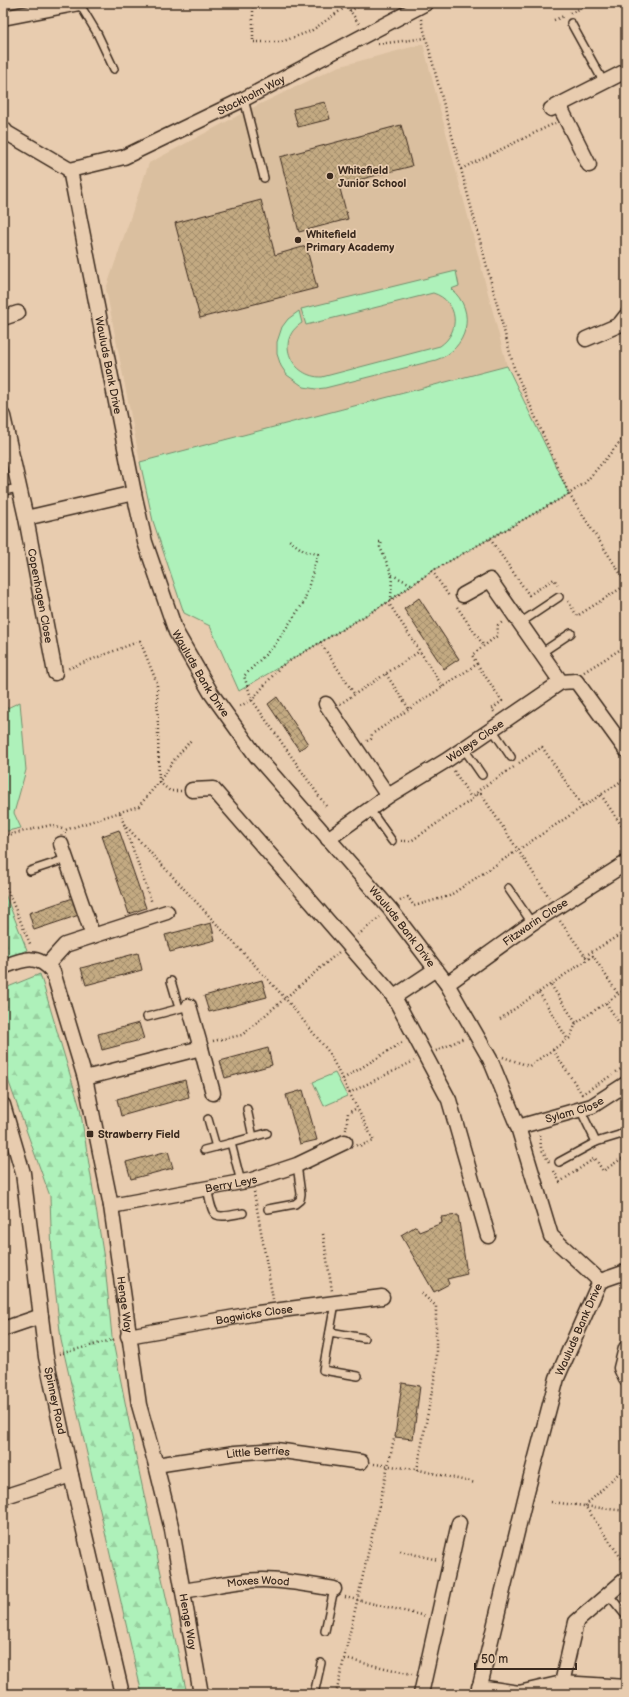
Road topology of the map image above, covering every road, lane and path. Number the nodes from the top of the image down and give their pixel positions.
1 (80, 3) edge
2 (253, 3) edge
3 (345, 3) edge
4 (365, 3) edge
5 (426, 3) edge
6 (594, 3) edge
7 (347, 6) junction
8 (350, 11) junction
9 (3, 18) edge
10 (422, 19) dead end
11 (554, 20) dead end
12 (571, 22) dead end
13 (426, 38) junction
14 (369, 39) junction
15 (114, 69) dead end
16 (626, 70) edge
17 (603, 82) junction
18 (244, 99) junction
19 (566, 118) junction
20 (4, 133) edge
21 (589, 165) dead end
22 (461, 169) junction
23 (70, 170) junction
24 (264, 178) dead end
25 (18, 313) dead end
26 (626, 316) edge
27 (3, 318) edge
28 (586, 339) dead end
29 (3, 416) edge
30 (626, 436) edge
31 (19, 488) junction
32 (3, 491) edge
33 (134, 493) junction
34 (569, 494) junction
35 (26, 518) junction
36 (490, 539) junction
37 (289, 540) dead end
38 (379, 542) dead end
39 (392, 575) junction
40 (413, 585) junction
41 (626, 585) edge
42 (560, 590) dead end
43 (463, 595) dead end
44 (559, 597) dead end
45 (391, 600) junction
46 (567, 600) dead end
47 (388, 602) junction
48 (517, 619) junction
49 (572, 633) dead end
50 (320, 642) junction
51 (626, 646) edge
52 (420, 651) junction
53 (541, 653) junction
54 (477, 664) junction
55 (55, 673) joint
56 (386, 674) junction
57 (561, 682) junction
58 (576, 682) junction
59 (443, 687) junction
60 (354, 695) junction
61 (252, 700) junction
62 (240, 706) dead end
63 (328, 707) joint
64 (409, 709) junction
65 (497, 726) junction
66 (192, 739) dead end
67 (356, 748) junction
68 (464, 749) junction
69 (626, 750) edge
70 (511, 757) dead end
71 (447, 760) junction
72 (482, 775) dead end
73 (626, 778) edge
74 (159, 782) junction
75 (192, 790) joint
76 (475, 795) junction
77 (601, 795) junction
78 (388, 796) junction
79 (326, 806) dead end
80 (583, 807) junction
81 (370, 810) junction
82 (120, 813) junction
83 (124, 824) junction
84 (66, 830) junction
85 (626, 832) edge
86 (3, 836) edge
87 (328, 839) junction
88 (392, 841) joint
89 (61, 844) joint
90 (518, 850) junction
91 (66, 859) junction
92 (626, 863) edge
93 (30, 871) dead end
94 (3, 880) edge
95 (508, 888) dead end
96 (398, 902) dead end
97 (554, 909) junction
98 (167, 912) joint
99 (383, 915) dead end
100 (532, 923) junction
101 (626, 931) edge
102 (93, 936) junction
103 (348, 943) junction
104 (32, 949) dead end
105 (585, 956) junction
106 (588, 960) junction
107 (47, 965) junction
108 (3, 967) edge
109 (436, 969) junction
110 (171, 981) dead end
111 (447, 984) junction
112 (551, 985) junction
113 (626, 989) edge
114 (539, 992) junction
115 (618, 994) junction
116 (394, 997) junction
117 (285, 998) junction
118 (606, 1003) junction
119 (184, 1007) junction
120 (147, 1017) dead end
121 (500, 1019) dead end
122 (576, 1023) junction
123 (626, 1033) edge
124 (415, 1035) junction
125 (467, 1037) dead end
126 (568, 1040) junction
127 (201, 1048) junction
128 (553, 1050) junction
129 (426, 1056) junction
130 (490, 1059) junction
131 (626, 1066) edge
132 (85, 1078) junction
133 (343, 1079) junction
134 (626, 1084) edge
135 (213, 1093) dead end
136 (349, 1093) junction
137 (3, 1105) edge
138 (357, 1108) junction
139 (246, 1109) dead end
140 (580, 1109) junction
141 (208, 1119) dead end
142 (518, 1127) junction
143 (626, 1130) edge
144 (267, 1133) dead end
145 (253, 1137) junction
146 (346, 1142) junction
147 (596, 1142) junction
148 (231, 1143) junction
149 (216, 1147) junction
150 (204, 1150) dead end
151 (559, 1162) dead end
152 (297, 1165) junction
153 (246, 1181) junction
154 (207, 1188) junction
155 (111, 1206) junction
156 (268, 1209) dead end
157 (243, 1213) dead end
158 (323, 1234) dead end
159 (488, 1236) dead end
160 (626, 1272) edge
161 (600, 1281) junction
162 (421, 1293) dead end
163 (382, 1298) dead end
164 (335, 1303) junction
165 (276, 1310) junction
166 (41, 1316) junction
167 (3, 1329) edge
168 (330, 1332) junction
169 (128, 1336) junction
170 (364, 1338) dead end
171 (626, 1348) edge
172 (46, 1357) junction
173 (358, 1376) dead end
174 (626, 1379) edge
175 (394, 1439) dead end
176 (361, 1462) joint
177 (156, 1465) junction
178 (388, 1466) junction
179 (626, 1466) edge
180 (417, 1470) junction
181 (71, 1475) junction
182 (475, 1483) dead end
183 (3, 1497) edge
184 (551, 1502) dead end
185 (585, 1506) junction
186 (626, 1511) edge
187 (459, 1523) dead end
188 (400, 1551) dead end
189 (450, 1563) junction
190 (626, 1565) edge
191 (626, 1579) edge
192 (334, 1589) junction
193 (183, 1591) junction
194 (608, 1594) junction
195 (357, 1601) junction
196 (626, 1616) edge
197 (438, 1619) junction
198 (325, 1631) dead end
199 (345, 1659) junction
200 (321, 1663) dead end
201 (424, 1677) junction
202 (562, 1683) junction
203 (626, 1687) edge
204 (479, 1690) edge
205 (122, 1694) edge
206 (201, 1694) edge
207 (314, 1694) edge
208 (336, 1694) edge
209 (421, 1694) edge

1 - 9 street
1 - 15 lane
2 - 7 path
3 - 7 path
4 - 8 path
5 - 14 street, Stockholm Way
6 - 11 path
7 - 8 path
8 - 14 path
10 - 13 path
12 - 17 lane
13 - 14 path
13 - 22 path
14 - 18 street, Stockholm Way
16 - 17 street
17 - 19 street
18 - 23 street, Stockholm Way
18 - 24 lane
19 - 21 street
19 - 22 path
20 - 23 street
22 - 34 path
23 - 33 street, Wauluds Bank Drive
25 - 27 street
26 - 28 street
29 - 31 street, Copenhagen Close
30 - 34 path
31 - 32 lane
31 - 35 street, Copenhagen Close
33 - 35 street
33 - 87 street, Wauluds Bank Drive
34 - 36 path
34 - 41 path
35 - 55 street, Copenhagen Close
36 - 40 path
36 - 42 path
37 - 61 path
38 - 39 path
39 - 40 path
39 - 45 path
40 - 45 path
41 - 46 path
43 - 48 street
44 - 48 lane
45 - 47 path
47 - 50 path
47 - 52 path
48 - 53 street
48 - 54 path
49 - 53 lane
50 - 60 path
50 - 61 path
51 - 58 path
52 - 56 path
52 - 59 path
53 - 57 street
54 - 59 path
54 - 65 path
55 - 74 path
56 - 60 path
56 - 64 path
57 - 58 street
57 - 65 street, Waleys Close
58 - 69 street
59 - 64 path
60 - 63 path
61 - 62 path
61 - 79 path
63 - 67 street
64 - 67 path
65 - 68 street, Waleys Close
65 - 70 lane
66 - 74 path
67 - 78 street
68 - 71 street, Waleys Close
68 - 72 lane
71 - 76 path
71 - 78 street, Waleys Close
73 - 77 path
74 - 75 path
74 - 82 path
75 - 103 street
76 - 80 path
76 - 88 path
76 - 90 path
77 - 80 path
77 - 85 path
78 - 81 street, Waleys Close
80 - 90 path
81 - 87 street, Waleys Close
81 - 88 lane
82 - 83 path
82 - 84 path
83 - 98 path
83 - 117 path
84 - 86 path
84 - 89 path
87 - 109 street, Wauluds Bank Drive
89 - 91 street
90 - 96 path
90 - 97 path
91 - 93 lane
91 - 102 street
92 - 97 street, Fitzwarin Close
94 - 104 path
95 - 100 lane
97 - 100 street, Fitzwarin Close
97 - 105 path
98 - 102 street
99 - 103 path
100 - 111 street, Fitzwarin Close
101 - 105 path
102 - 107 street
103 - 116 street
103 - 117 path
105 - 106 path
106 - 112 path
106 - 115 path
107 - 108 street
107 - 132 street, Henge Way
109 - 111 street, Wauluds Bank Drive
109 - 116 street
110 - 119 lane
111 - 130 street, Wauluds Bank Drive
112 - 114 path
112 - 122 path
113 - 115 path
114 - 121 path
114 - 126 path
115 - 118 path
116 - 124 street
117 - 127 path
117 - 133 path
118 - 122 path
118 - 123 path
119 - 120 lane
119 - 127 street
122 - 126 path
124 - 129 street
124 - 133 path
125 - 129 path
126 - 128 path
127 - 132 street
127 - 135 street
128 - 130 path
128 - 131 path
129 - 136 path
129 - 159 street
130 - 142 street, Wauluds Bank Drive
132 - 155 street, Henge Way
133 - 136 path
134 - 140 street, Sylam Close
136 - 138 path
137 - 166 street, Spinney Road
138 - 146 path
138 - 146 path
139 - 145 lane
140 - 142 street, Sylam Close
140 - 147 lane
141 - 149 lane
142 - 161 street, Wauluds Bank Drive
143 - 147 lane
144 - 145 lane
145 - 148 lane
146 - 152 street, Berry Leys
147 - 151 lane
148 - 149 lane
148 - 153 lane
149 - 150 lane
152 - 153 street, Berry Leys
152 - 156 lane
153 - 154 street, Berry Leys
153 - 165 path
154 - 155 street, Berry Leys
154 - 157 lane
155 - 169 street, Henge Way
158 - 164 path
160 - 161 street
161 - 204 street, Wauluds Bank Drive
162 - 180 path
163 - 164 street, Bagwicks Close
164 - 165 street, Bagwicks Close
164 - 168 lane
165 - 169 street, Bagwicks Close
166 - 167 street
166 - 172 street, Spinney Road
168 - 170 lane
168 - 173 lane
169 - 172 path
169 - 177 street, Henge Way
171 - 174 street
172 - 181 street, Spinney Road
175 - 178 path
176 - 177 street, Little Berries
176 - 178 path
177 - 193 street, Henge Way
178 - 180 path
178 - 195 path
179 - 185 path
180 - 182 path
181 - 183 street
181 - 205 street, Spinney Road
184 - 185 path
185 - 186 path
185 - 190 path
187 - 189 street
188 - 189 path
189 - 197 street
191 - 194 street
192 - 193 street, Moxes Wood
192 - 195 path
192 - 198 lane
193 - 206 street, Henge Way
194 - 196 lane
194 - 202 street
195 - 197 path
195 - 199 path
197 - 201 street
199 - 201 path
199 - 208 path
200 - 207 lane
201 - 209 street
202 - 203 street
202 - 204 street

